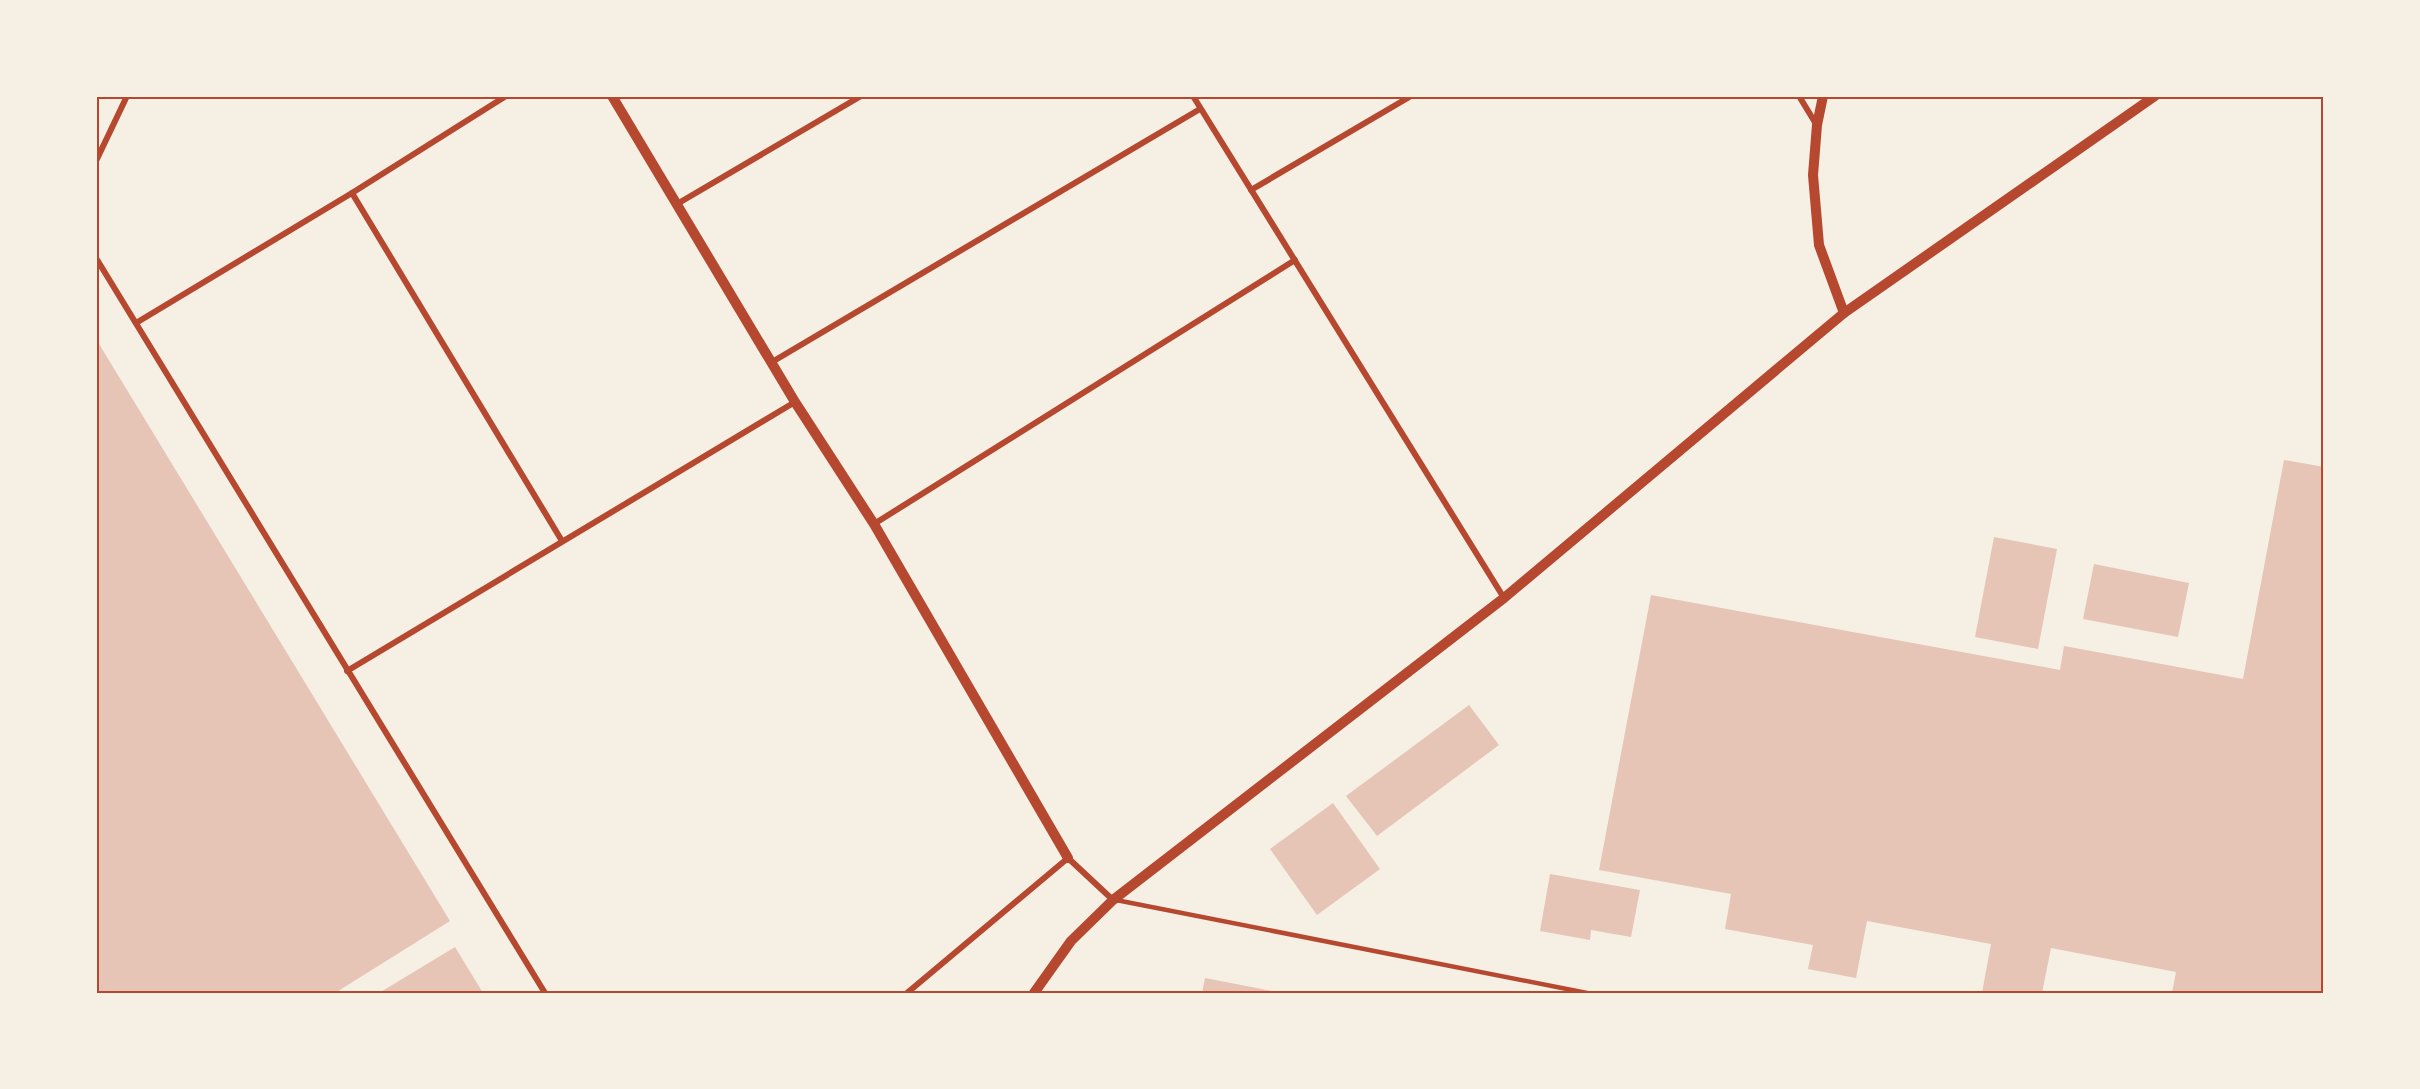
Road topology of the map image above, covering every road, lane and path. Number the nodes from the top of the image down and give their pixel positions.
1 (127, 96) edge
2 (506, 96) edge
3 (612, 96) edge
4 (861, 96) edge
5 (1193, 96) edge
6 (1411, 96) edge
7 (1799, 96) edge
8 (1823, 96) edge
9 (2155, 96) edge
10 (1200, 109) junction
11 (1817, 125) junction
12 (96, 161) edge
13 (1251, 190) junction
14 (352, 193) junction
15 (676, 204) junction
16 (96, 258) edge
17 (1295, 260) junction
18 (1844, 313) junction
19 (136, 323) junction
20 (772, 362) junction
21 (795, 402) junction
22 (874, 525) junction
23 (562, 541) junction
24 (1504, 598) junction
25 (348, 671) junction
26 (1068, 858) junction
27 (1113, 900) junction
28 (545, 993) edge
29 (907, 993) edge
30 (1034, 993) edge
31 (1587, 993) edge

1 - 12 street
2 - 14 street
3 - 15 street
4 - 15 street
5 - 10 street
6 - 13 street
7 - 11 street
8 - 11 street
9 - 18 street
10 - 13 street
10 - 20 street
11 - 18 street
13 - 17 street
14 - 19 street
14 - 23 street
15 - 20 street
16 - 19 street
17 - 22 street
17 - 24 street
18 - 24 street
19 - 25 street
20 - 21 street
21 - 22 street
21 - 23 street
22 - 26 street
23 - 25 street
24 - 27 street
25 - 28 street
26 - 27 street
26 - 29 street
27 - 30 street
27 - 31 lane

